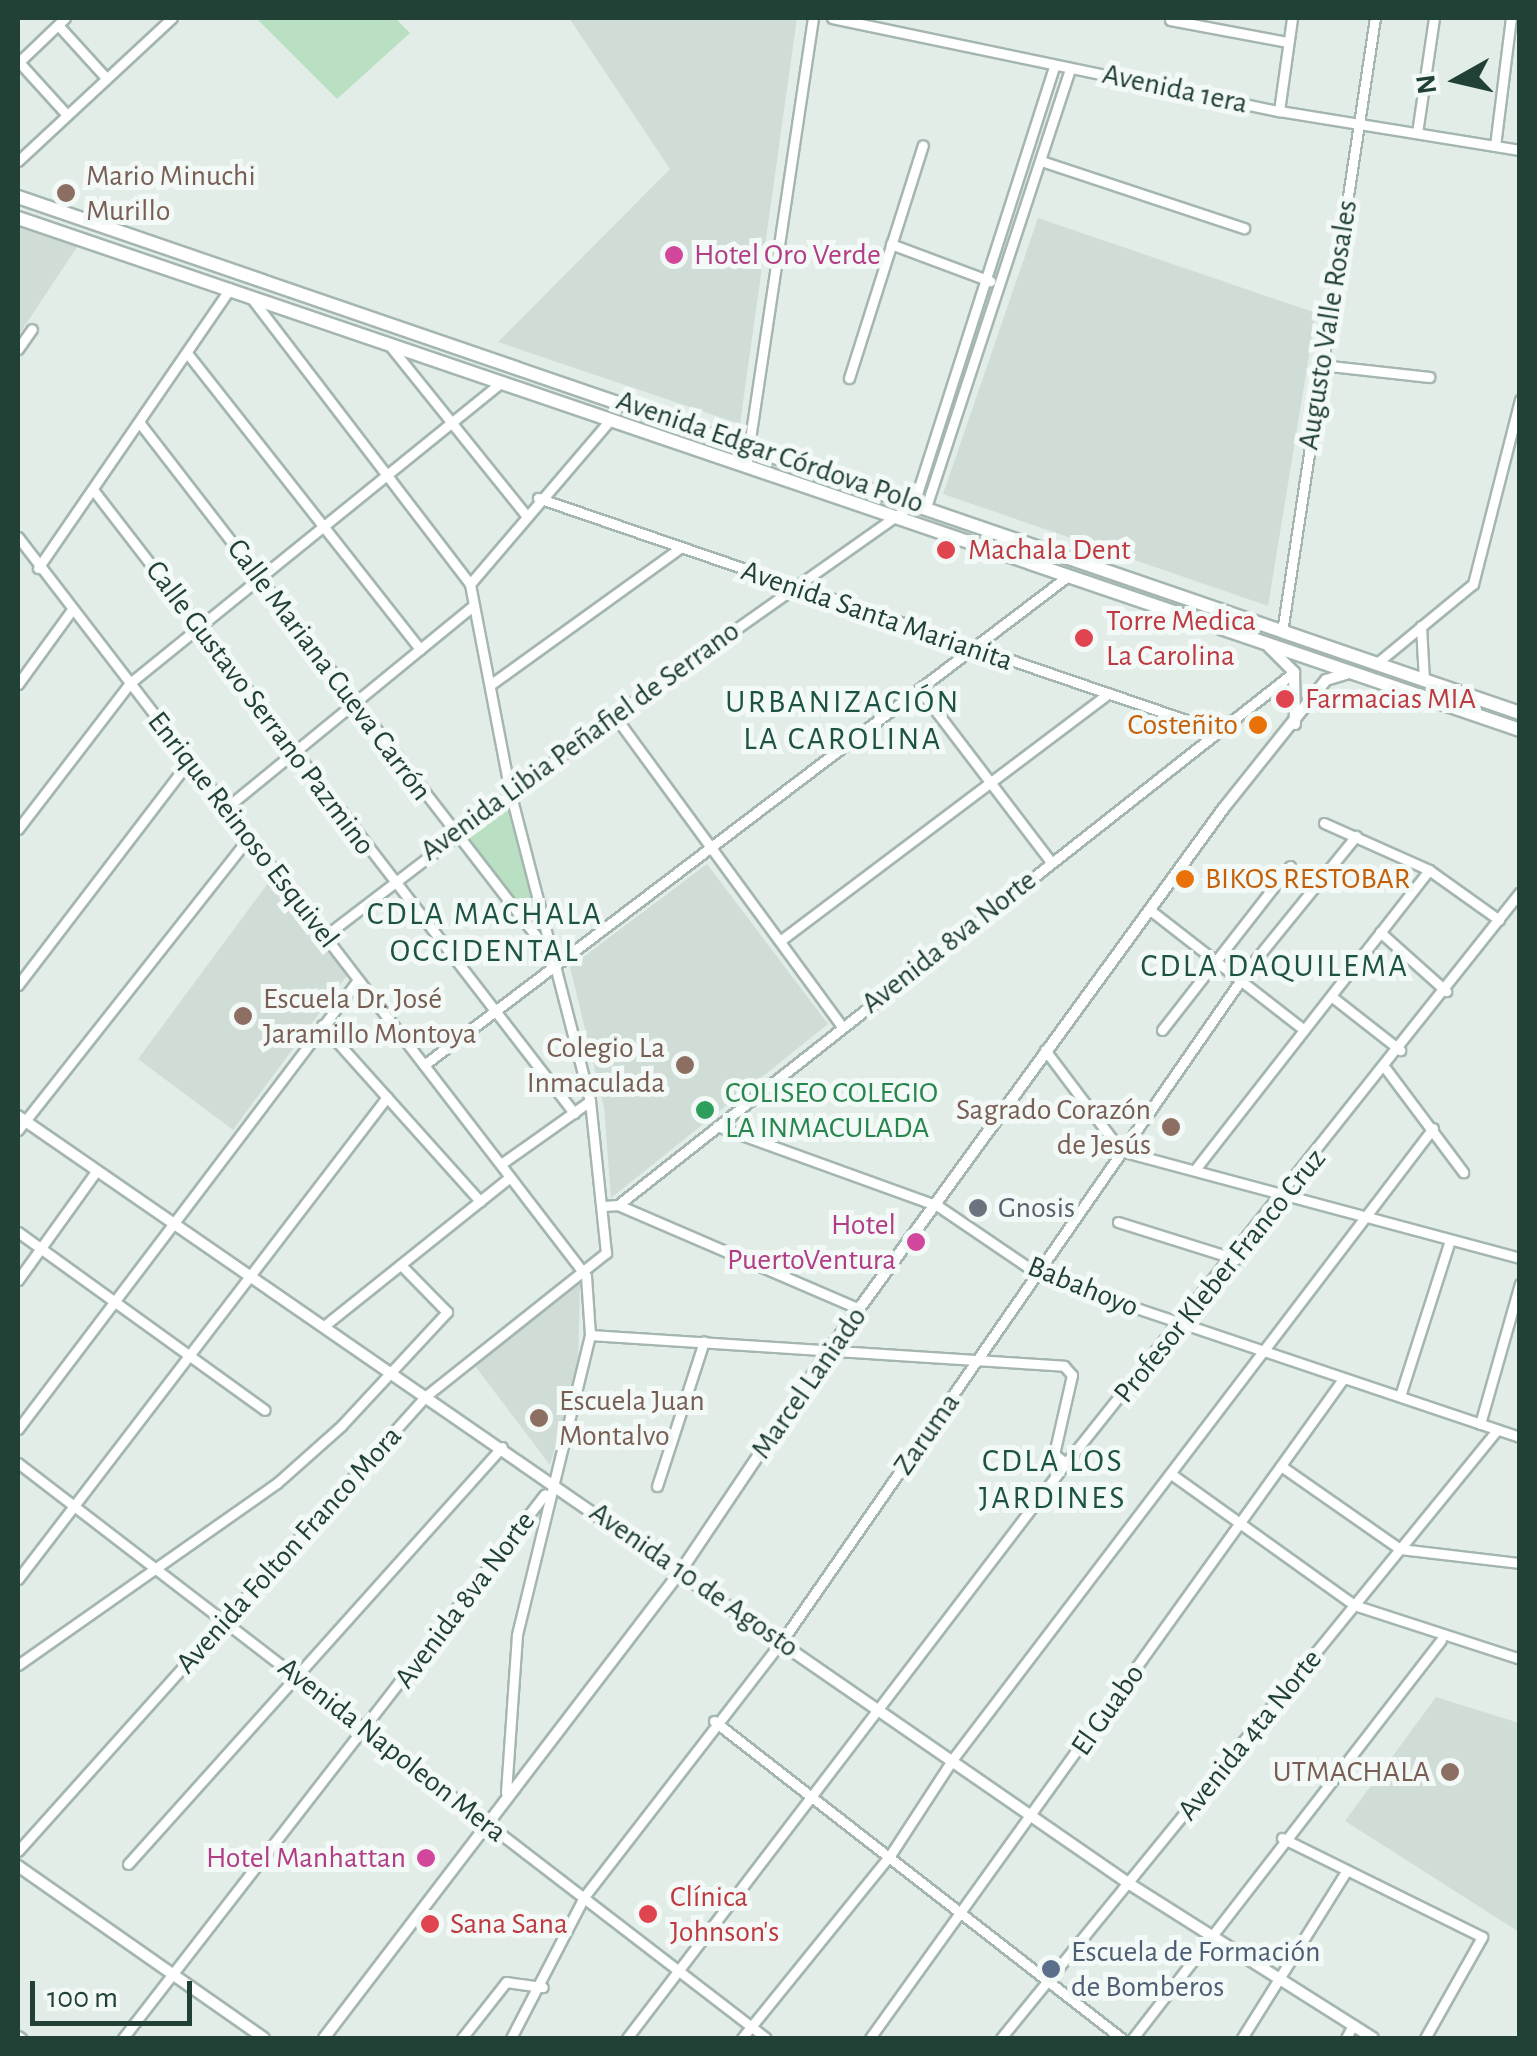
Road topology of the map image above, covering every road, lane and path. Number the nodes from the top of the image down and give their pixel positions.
1 (172, 18) edge
2 (812, 18) edge
3 (832, 18) edge
4 (1292, 18) edge
5 (1375, 18) edge
6 (1434, 18) edge
7 (1510, 18) edge
8 (1170, 20) edge
9 (62, 21) edge
10 (878, 22) edge
11 (1288, 42) junction
12 (18, 62) edge
13 (1055, 64) junction
14 (1070, 68) junction
15 (106, 78) junction
16 (1278, 111) junction
17 (67, 115) junction
18 (1359, 122) junction
19 (1417, 133) junction
20 (923, 145) dead end
21 (1495, 146) junction
22 (1520, 150) edge
23 (18, 161) edge
24 (1041, 161) junction
25 (18, 197) edge
26 (18, 218) edge
27 (1244, 228) dead end
28 (891, 244) junction
29 (988, 280) junction
30 (1002, 284) junction
31 (238, 289) junction
32 (32, 329) dead end
33 (388, 344) junction
34 (18, 349) edge
35 (187, 353) junction
36 (1322, 365) junction
37 (1429, 376) dead end
38 (849, 378) dead end
39 (504, 381) junction
40 (1520, 400) edge
41 (610, 420) junction
42 (451, 421) junction
43 (139, 422) junction
44 (748, 446) junction
45 (746, 466) junction
46 (387, 472) junction
47 (94, 491) junction
48 (538, 498) junction
49 (920, 505) junction
50 (525, 514) junction
51 (888, 515) junction
52 (322, 525) junction
53 (18, 537) edge
54 (677, 550) junction
55 (38, 568) junction
56 (1068, 576) junction
57 (259, 580) junction
58 (470, 584) junction
59 (790, 585) junction
60 (474, 605) junction
61 (71, 611) junction
62 (198, 626) junction
63 (1421, 626) junction
64 (1282, 632) junction
65 (1264, 644) junction
66 (420, 649) junction
67 (977, 650) junction
68 (1376, 663) junction
69 (1294, 672) junction
70 (1350, 673) junction
71 (1424, 680) junction
72 (130, 683) junction
73 (18, 684) edge
74 (490, 685) junction
75 (920, 690) junction
76 (1108, 694) junction
77 (356, 706) junction
78 (1520, 713) edge
79 (614, 715) junction
80 (1294, 729) junction
81 (1520, 730) edge
82 (1218, 732) junction
83 (296, 750) junction
84 (188, 763) junction
85 (990, 782) junction
86 (510, 792) junction
87 (226, 808) junction
88 (1324, 823) dead end
89 (18, 829) edge
90 (454, 834) junction
91 (1356, 836) junction
92 (249, 838) junction
93 (710, 848) junction
94 (1050, 862) junction
95 (1290, 866) dead end
96 (1429, 870) junction
97 (392, 880) junction
98 (1520, 892) edge
99 (1150, 910) junction
100 (1499, 920) junction
101 (1380, 932) junction
102 (325, 936) junction
103 (780, 941) junction
104 (1216, 959) junction
105 (557, 964) junction
106 (358, 980) junction
107 (1242, 980) junction
108 (18, 984) edge
109 (1446, 990) junction
110 (1331, 996) junction
111 (494, 1009) junction
112 (322, 1025) junction
113 (842, 1026) junction
114 (1162, 1030) dead end
115 (1304, 1030) junction
116 (1045, 1050) junction
117 (1400, 1050) junction
118 (424, 1065) junction
119 (1386, 1070) junction
120 (387, 1097) junction
121 (590, 1101) junction
122 (574, 1113) junction
123 (20, 1122) edge
124 (717, 1126) junction
125 (1433, 1128) junction
126 (1122, 1151) junction
127 (501, 1164) junction
128 (1197, 1167) junction
129 (97, 1170) junction
130 (1463, 1172) dead end
131 (510, 1176) junction
132 (1287, 1196) junction
133 (480, 1201) junction
134 (618, 1205) junction
135 (604, 1206) junction
136 (938, 1206) junction
137 (1368, 1220) junction
138 (174, 1222) junction
139 (1118, 1222) dead end
140 (18, 1232) edge
141 (1449, 1243) junction
142 (40, 1248) junction
143 (1236, 1258) junction
144 (1520, 1258) edge
145 (401, 1265) junction
146 (252, 1274) junction
147 (586, 1276) junction
148 (1041, 1276) junction
149 (18, 1280) edge
150 (1520, 1284) edge
151 (114, 1303) junction
152 (860, 1309) junction
153 (1181, 1325) junction
154 (324, 1326) junction
155 (590, 1335) junction
156 (704, 1342) junction
157 (828, 1350) junction
158 (1266, 1355) junction
159 (187, 1356) junction
160 (978, 1360) junction
161 (391, 1372) junction
162 (1342, 1379) junction
163 (426, 1396) junction
164 (1400, 1396) junction
165 (265, 1410) dead end
166 (1480, 1424) junction
167 (18, 1429) edge
168 (1497, 1430) junction
169 (1520, 1437) edge
170 (502, 1448) junction
171 (18, 1463) edge
172 (1066, 1463) junction
173 (1281, 1466) junction
174 (1174, 1476) junction
175 (548, 1486) junction
176 (656, 1486) dead end
177 (72, 1506) junction
178 (1236, 1524) junction
179 (1400, 1550) junction
180 (1520, 1563) edge
181 (154, 1570) junction
182 (680, 1572) junction
183 (18, 1579) edge
184 (1354, 1605) junction
185 (227, 1622) junction
186 (1441, 1640) junction
187 (782, 1641) junction
188 (1520, 1659) edge
189 (18, 1665) edge
190 (296, 1676) junction
191 (885, 1710) junction
192 (714, 1721) junction
193 (368, 1730) junction
194 (955, 1756) junction
195 (506, 1793) junction
196 (814, 1796) junction
197 (1033, 1817) junction
198 (487, 1822) junction
199 (1282, 1838) junction
200 (18, 1851) edge
201 (891, 1854) junction
202 (128, 1864) dead end
203 (18, 1866) edge
204 (1345, 1873) junction
205 (1131, 1884) junction
206 (584, 1897) junction
207 (960, 1908) junction
208 (1209, 1936) junction
209 (676, 1972) junction
210 (175, 1976) junction
211 (1050, 1977) junction
212 (1279, 1982) junction
213 (543, 1987) junction
214 (1353, 2025) junction
215 (751, 2026) junction
216 (123, 2038) edge
217 (264, 2038) edge
218 (324, 2038) edge
219 (462, 2038) edge
220 (511, 2038) edge
221 (626, 2038) edge
222 (742, 2038) edge
223 (766, 2038) edge
224 (870, 2038) edge
225 (1001, 2038) edge
226 (1122, 2038) edge
227 (1133, 2038) edge
228 (1242, 2038) edge
229 (1346, 2038) edge
230 (1373, 2038) edge
231 (1425, 2038) edge

1 - 15 street
2 - 44 street
3 - 10 street, Avenida 1era
4 - 11 street
5 - 18 street, Augusto Valle Rosales
6 - 19 street
7 - 21 street
8 - 11 street
9 - 12 street
9 - 15 street
10 - 13 street, Avenida 1era
11 - 16 street
12 - 17 street
13 - 14 street, Avenida 1era
13 - 29 street
14 - 16 street, Avenida 1era
14 - 24 street
15 - 17 street
16 - 18 street, Avenida 1era
17 - 23 street
18 - 19 street, Avenida 1era
18 - 36 street, Augusto Valle Rosales
19 - 21 street, Avenida 1era
20 - 28 street
21 - 22 street, Avenida 1era
24 - 27 street
24 - 30 street
25 - 44 main road, Avenida Edgar Córdova Polo
26 - 31 main road, Avenida Edgar Córdova Polo
28 - 29 street
28 - 38 street
29 - 30 street
29 - 49 street
30 - 49 street
31 - 33 main road, Avenida Edgar Córdova Polo
31 - 35 street
31 - 46 street
32 - 34 street
33 - 39 main road, Avenida Edgar Córdova Polo
33 - 42 street
35 - 43 street
35 - 52 street
36 - 37 street
36 - 64 street, Augusto Valle Rosales
39 - 41 main road, Avenida Edgar Córdova Polo
39 - 42 street
40 - 63 street
41 - 45 main road, Avenida Edgar Córdova Polo
41 - 48 street
42 - 46 street
42 - 50 street
43 - 47 street
43 - 57 street, Calle Mariana Cueva Carrón
44 - 45 street
44 - 49 main road, Avenida Edgar Córdova Polo
45 - 51 main road, Avenida Edgar Córdova Polo
46 - 52 street
46 - 58 street
47 - 55 street
47 - 62 street, Calle Gustavo Serrano Pazmino
48 - 50 street
48 - 54 street, Avenida Santa Marianita
49 - 51 street, Avenida Libia Peñafiel de Serrano
49 - 64 main road, Avenida Edgar Córdova Polo
50 - 58 street
51 - 56 main road, Avenida Edgar Córdova Polo
51 - 59 street, Avenida Libia Peñafiel de Serrano
52 - 57 street
52 - 66 street
53 - 55 street, Enrique Reinoso Esquivel
54 - 59 street, Avenida Santa Marianita
54 - 74 street
55 - 61 street, Enrique Reinoso Esquivel
56 - 65 main road, Avenida Edgar Córdova Polo
56 - 67 street
57 - 62 street
57 - 77 street, Calle Mariana Cueva Carrón
58 - 60 street
59 - 67 street, Avenida Santa Marianita
59 - 79 street, Avenida Libia Peñafiel de Serrano
60 - 66 street
60 - 74 street
61 - 72 street, Enrique Reinoso Esquivel
61 - 73 street
62 - 72 street
62 - 83 street, Calle Gustavo Serrano Pazmino
63 - 68 street
63 - 71 street
64 - 68 main road, Avenida Edgar Córdova Polo
65 - 69 street
65 - 70 main road, Avenida Edgar Córdova Polo
66 - 77 street
67 - 75 street
67 - 76 street, Avenida Santa Marianita
68 - 71 main road, Avenida Edgar Córdova Polo
69 - 80 street
69 - 82 street, Avenida 8va Norte
70 - 80 street, Marcel Laniado
70 - 81 main road, Avenida Edgar Córdova Polo
71 - 78 main road, Avenida Edgar Córdova Polo
72 - 84 street, Enrique Reinoso Esquivel
72 - 89 street
74 - 86 street
75 - 85 street
75 - 93 street
76 - 82 street, Avenida Santa Marianita
76 - 85 street
77 - 83 street
77 - 90 street, Calle Mariana Cueva Carrón
79 - 86 street, Avenida Libia Peñafiel de Serrano
79 - 93 street
80 - 99 street, Marcel Laniado
82 - 94 street, Avenida 8va Norte
83 - 87 street
83 - 97 street, Calle Gustavo Serrano Pazmino
84 - 87 street, Enrique Reinoso Esquivel
84 - 108 street
85 - 94 street
85 - 103 street
86 - 90 street, Avenida Libia Peñafiel de Serrano
86 - 105 street
87 - 92 street, Enrique Reinoso Esquivel
88 - 91 street
90 - 97 street, Avenida Libia Peñafiel de Serrano
90 - 105 street, Calle Mariana Cueva Carrón
91 - 96 street
91 - 107 street, Zaruma
92 - 102 street, Enrique Reinoso Esquivel
92 - 123 street
93 - 103 street
93 - 105 street
94 - 113 street, Avenida 8va Norte
95 - 104 street
96 - 100 street
96 - 101 street
97 - 102 street, Avenida Libia Peñafiel de Serrano
97 - 111 street, Calle Gustavo Serrano Pazmino
98 - 100 street, Profesor Kleber Franco Cruz
99 - 104 street
99 - 116 street, Marcel Laniado
100 - 109 street, Profesor Kleber Franco Cruz
101 - 109 street
101 - 110 street
102 - 106 street, Enrique Reinoso Esquivel
103 - 113 street
104 - 107 street
104 - 114 street
105 - 111 street
105 - 121 street
106 - 112 street
106 - 118 street, Enrique Reinoso Esquivel
107 - 115 street
107 - 126 street, Zaruma
109 - 117 street, Profesor Kleber Franco Cruz
110 - 115 street
110 - 117 street
111 - 118 street
111 - 122 street, Calle Gustavo Serrano Pazmino
112 - 120 street
112 - 138 street
113 - 124 street, Avenida 8va Norte
115 - 128 street
116 - 126 street
116 - 136 street, Marcel Laniado
117 - 119 street, Profesor Kleber Franco Cruz
118 - 127 street, Enrique Reinoso Esquivel
119 - 125 street
119 - 132 street, Profesor Kleber Franco Cruz
120 - 133 street
120 - 146 street
121 - 122 street
121 - 135 street
122 - 127 street
123 - 129 street, Avenida 10 de Agosto
124 - 134 street, Avenida 8va Norte
124 - 136 street, Babahoyo
125 - 130 street
125 - 137 street
126 - 128 street
126 - 148 street, Zaruma
127 - 131 street, Enrique Reinoso Esquivel
128 - 132 street
129 - 138 street, Avenida 10 de Agosto
129 - 142 street
131 - 133 street
131 - 147 street, Enrique Reinoso Esquivel
132 - 137 street
132 - 143 street, Profesor Kleber Franco Cruz
133 - 145 street
134 - 135 street
134 - 152 street
135 - 147 street
136 - 148 street, Babahoyo
136 - 152 street, Marcel Laniado
137 - 141 street
137 - 158 street
138 - 146 street, Avenida 10 de Agosto
138 - 151 street
139 - 143 street
140 - 142 street
141 - 144 street
141 - 164 street
142 - 149 street
142 - 151 street
143 - 153 street, Profesor Kleber Franco Cruz
145 - 154 street
145 - 161 street
146 - 154 street, Avenida 10 de Agosto
146 - 159 street
147 - 155 street
147 - 163 street, Avenida Folton Franco Mora
148 - 153 street, Babahoyo
148 - 160 street, Zaruma
150 - 166 street
151 - 159 street
151 - 167 street
152 - 157 street, Marcel Laniado
153 - 158 street, Babahoyo
153 - 172 street, Profesor Kleber Franco Cruz
154 - 161 street, Avenida 10 de Agosto
155 - 156 street
155 - 175 street
156 - 157 street
156 - 176 street
157 - 160 street
157 - 182 street, Marcel Laniado
158 - 162 street, Babahoyo
158 - 174 street
159 - 165 street
159 - 177 street
160 - 172 street
160 - 187 street, Zaruma
161 - 163 street, Avenida 10 de Agosto
161 - 181 street
162 - 164 street, Babahoyo
162 - 173 street, El Guabo
163 - 170 street, Avenida 10 de Agosto
163 - 185 street, Avenida Folton Franco Mora
164 - 166 street, Babahoyo
166 - 168 street, Babahoyo
168 - 169 street, Babahoyo
168 - 179 street, Avenida 4ta Norte
170 - 175 street, Avenida 10 de Agosto
170 - 190 street
171 - 177 street, Avenida Napoleon Mera
172 - 191 street, Profesor Kleber Franco Cruz
173 - 178 street, El Guabo
173 - 179 street
174 - 178 street
174 - 194 street
175 - 182 street, Avenida 10 de Agosto
175 - 193 street, Avenida 8va Norte
175 - 195 street
177 - 181 street, Avenida Napoleon Mera
177 - 183 street
178 - 184 street
178 - 197 street, El Guabo
179 - 180 street
179 - 184 street, Avenida 4ta Norte
181 - 185 street, Avenida Napoleon Mera
181 - 189 street
182 - 187 street, Avenida 10 de Agosto
182 - 195 street, Marcel Laniado
184 - 186 street
184 - 205 street, Avenida 4ta Norte
185 - 190 street, Avenida Napoleon Mera
185 - 200 street, Avenida Folton Franco Mora
186 - 188 street
186 - 199 street
187 - 191 street, Avenida 10 de Agosto
187 - 192 street, Zaruma
190 - 193 street, Avenida Napoleon Mera
190 - 202 street
191 - 194 street, Avenida 10 de Agosto
191 - 196 street, Profesor Kleber Franco Cruz
192 - 196 street
192 - 206 street, Zaruma
193 - 198 street, Avenida Napoleon Mera
193 - 210 street, Avenida 8va Norte
194 - 197 street, Avenida 10 de Agosto
194 - 201 street
195 - 198 street, Marcel Laniado
196 - 201 street
196 - 209 street, Profesor Kleber Franco Cruz
197 - 205 street, Avenida 10 de Agosto
197 - 207 street, El Guabo
198 - 206 street, Avenida Napoleon Mera
198 - 218 street, Marcel Laniado
199 - 204 street
199 - 208 street
201 - 207 street
201 - 215 street
203 - 210 street
204 - 212 street
204 - 231 street
205 - 208 street, Avenida 10 de Agosto
205 - 211 street, Avenida 4ta Norte
206 - 209 street, Avenida Napoleon Mera
206 - 213 street, Zaruma
207 - 211 street
207 - 224 street, El Guabo
208 - 212 street, Avenida 10 de Agosto
208 - 227 street
209 - 215 street, Avenida Napoleon Mera
209 - 221 street, Profesor Kleber Franco Cruz
210 - 216 street, Avenida 8va Norte
210 - 217 street
211 - 225 street, Avenida 4ta Norte
211 - 226 street
212 - 214 street, Avenida 10 de Agosto
212 - 228 street
213 - 219 street
213 - 220 street, Zaruma
214 - 229 street
214 - 230 street, Avenida 10 de Agosto
215 - 222 street
215 - 223 street, Avenida Napoleon Mera

